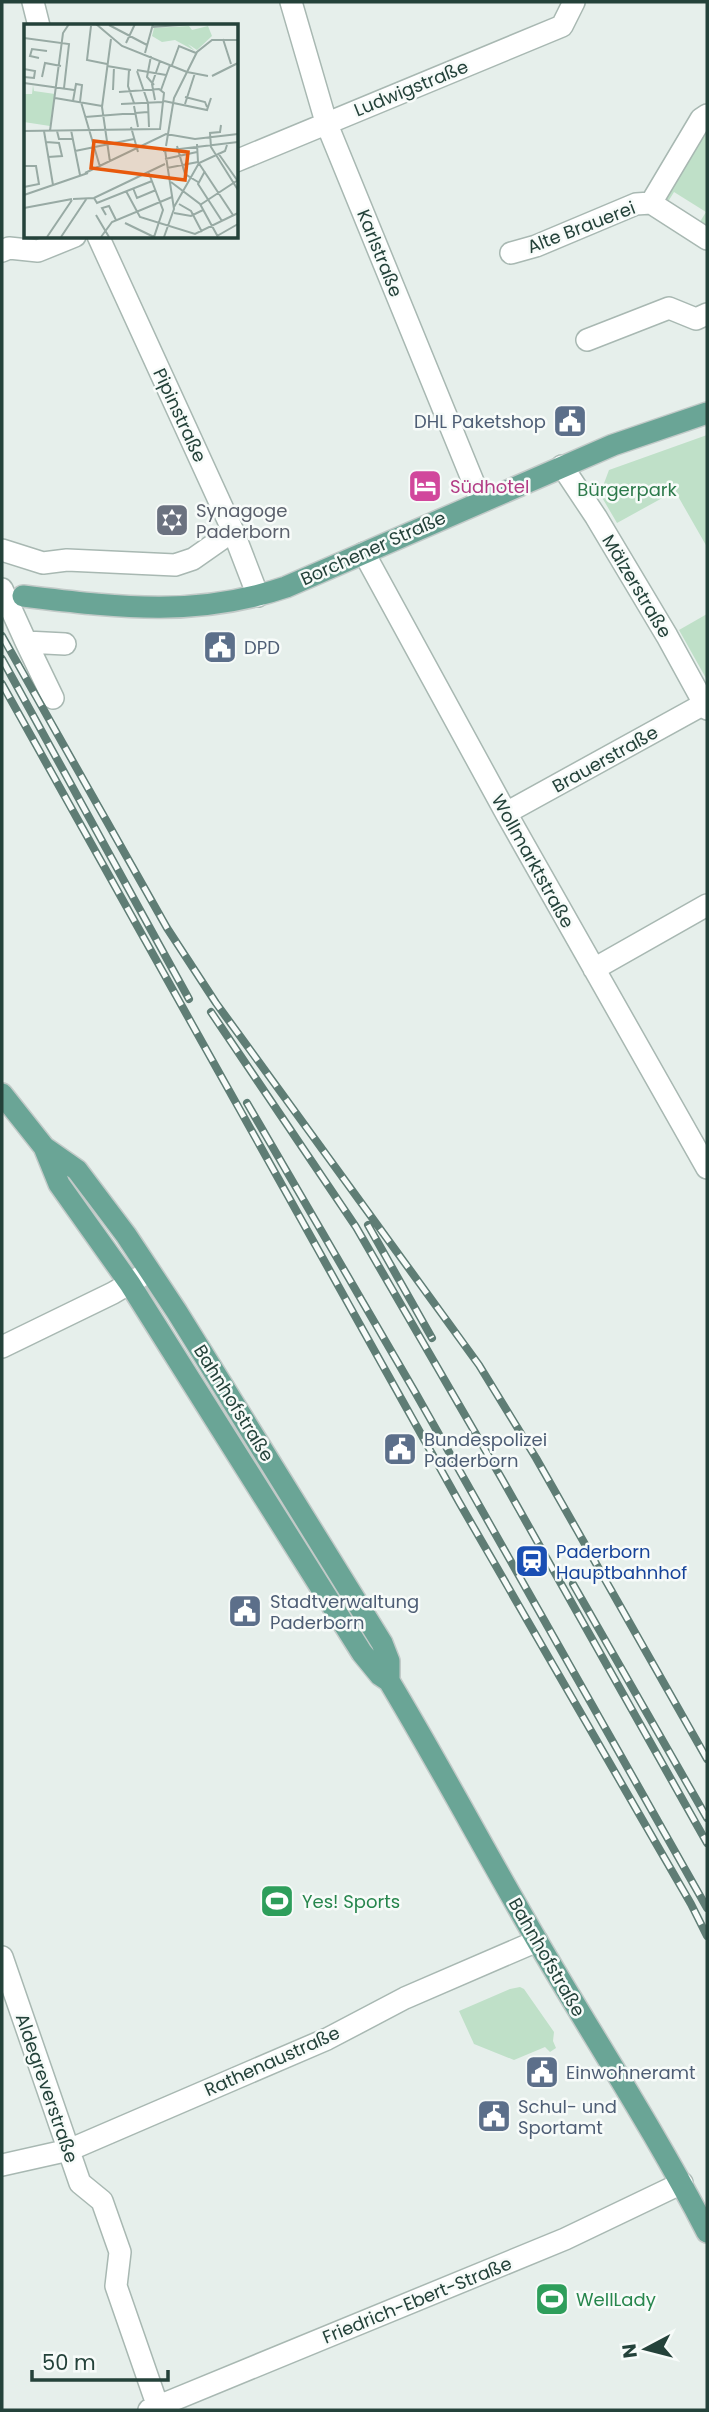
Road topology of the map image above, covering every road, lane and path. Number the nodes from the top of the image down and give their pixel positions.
1 (33, 2) edge
2 (291, 2) edge
3 (574, 2) edge
4 (38, 24) edge
5 (707, 115) edge
6 (326, 122) junction
7 (238, 160) edge
8 (651, 203) junction
9 (70, 238) edge
10 (99, 238) edge
11 (707, 239) edge
12 (2, 251) edge
13 (511, 253) dead end
14 (707, 314) edge
15 (587, 340) dead end
16 (707, 413) edge
17 (562, 466) junction
18 (481, 501) junction
19 (233, 531) junction
20 (2, 551) edge
21 (363, 552) junction
22 (2, 589) edge
23 (23, 596) dead end
24 (258, 596) junction
25 (26, 642) junction
26 (65, 644) dead end
27 (53, 698) dead end
28 (706, 707) edge
29 (506, 813) junction
30 (707, 905) edge
31 (594, 969) junction
32 (2, 1094) edge
33 (44, 1147) junction
34 (707, 1168) edge
35 (150, 1270) junction
36 (130, 1284) junction
37 (2, 1347) edge
38 (388, 1681) junction
39 (537, 1941) junction
40 (2, 1957) edge
41 (69, 2150) junction
42 (2, 2165) edge
43 (682, 2183) junction
44 (707, 2232) edge
45 (155, 2409) edge

1 - 4 street
2 - 6 street, Karlstraße
3 - 6 street, Ludwigstraße
5 - 8 street, Alte Brauerei
6 - 7 street, Ludwigstraße
6 - 18 street, Karlstraße
8 - 11 street, Alte Brauerei
8 - 13 street, Alte Brauerei
9 - 12 street
10 - 19 street, Pipinstraße
14 - 15 street
16 - 17 main road, Borchener Straße
17 - 18 main road, Borchener Straße
17 - 28 street, Mälzerstraße
18 - 21 main road, Borchener Straße
19 - 20 street
19 - 24 street, Pipinstraße
21 - 24 main road, Borchener Straße
21 - 29 street, Wollmarktstraße
22 - 25 street
23 - 24 main road, Borchener Straße
25 - 26 street
25 - 27 street
28 - 29 street, Brauerstraße
29 - 31 street, Wollmarktstraße
30 - 31 street
31 - 34 street, Wollmarktstraße
32 - 33 main road, Bahnhofstraße
33 - 35 main road, Bahnhofstraße
33 - 36 main road, Bahnhofstraße
35 - 36 street
35 - 38 main road, Bahnhofstraße
36 - 37 street
36 - 38 main road, Bahnhofstraße
38 - 39 main road, Bahnhofstraße
39 - 41 street, Rathenaustraße
39 - 43 main road, Bahnhofstraße
40 - 41 street, Aldegreverstraße
41 - 42 street, Rathenaustraße
41 - 45 street, Aldegreverstraße
43 - 44 main road, Bahnhofstraße
43 - 45 street, Friedrich-Ebert-Straße

